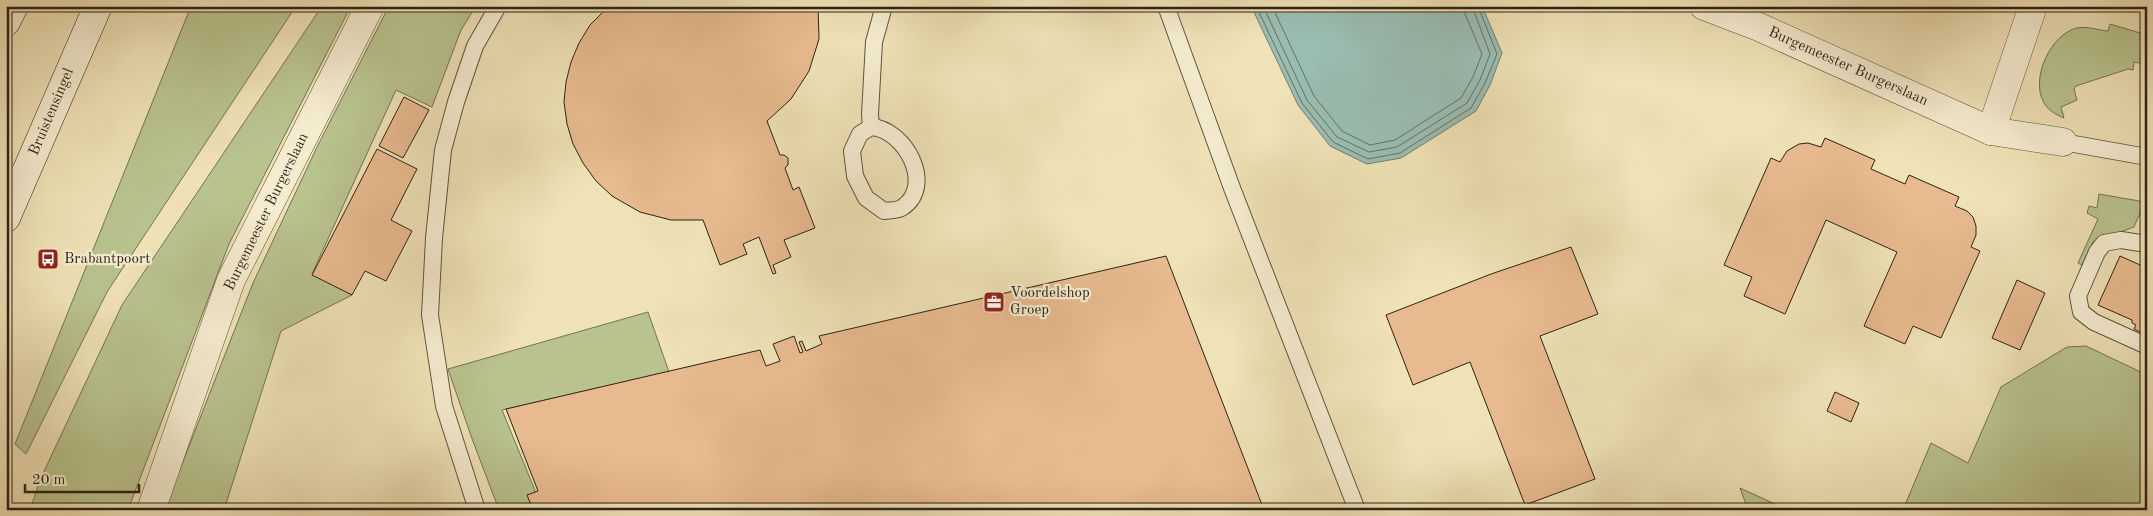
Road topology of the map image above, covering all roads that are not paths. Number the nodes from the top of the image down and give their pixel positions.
1 (14, 6) edge
2 (98, 6) edge
3 (370, 6) edge
4 (498, 6) edge
5 (884, 6) edge
6 (1166, 6) edge
7 (1704, 6) edge
8 (2033, 6) edge
9 (6, 22) edge
10 (871, 126) junction
11 (1991, 131) junction
12 (2063, 142) joint
13 (2147, 157) edge
14 (6, 218) edge
15 (2147, 234) edge
16 (2127, 241) junction
17 (2147, 244) edge
18 (2147, 346) edge
19 (151, 510) edge
20 (477, 510) edge
21 (1357, 510) edge

1 - 9 street
2 - 14 street, Bruistensingel
3 - 19 street, Burgemeester Burgerslaan
4 - 20 lane
5 - 10 lane
6 - 21 lane
7 - 11 street, Burgemeester Burgerslaan
8 - 11 street
10 - 10 lane
11 - 12 street, Burgemeester Burgerslaan
12 - 13 lane, Burgemeester Burgerslaan
15 - 16 lane
16 - 17 lane
16 - 18 lane

